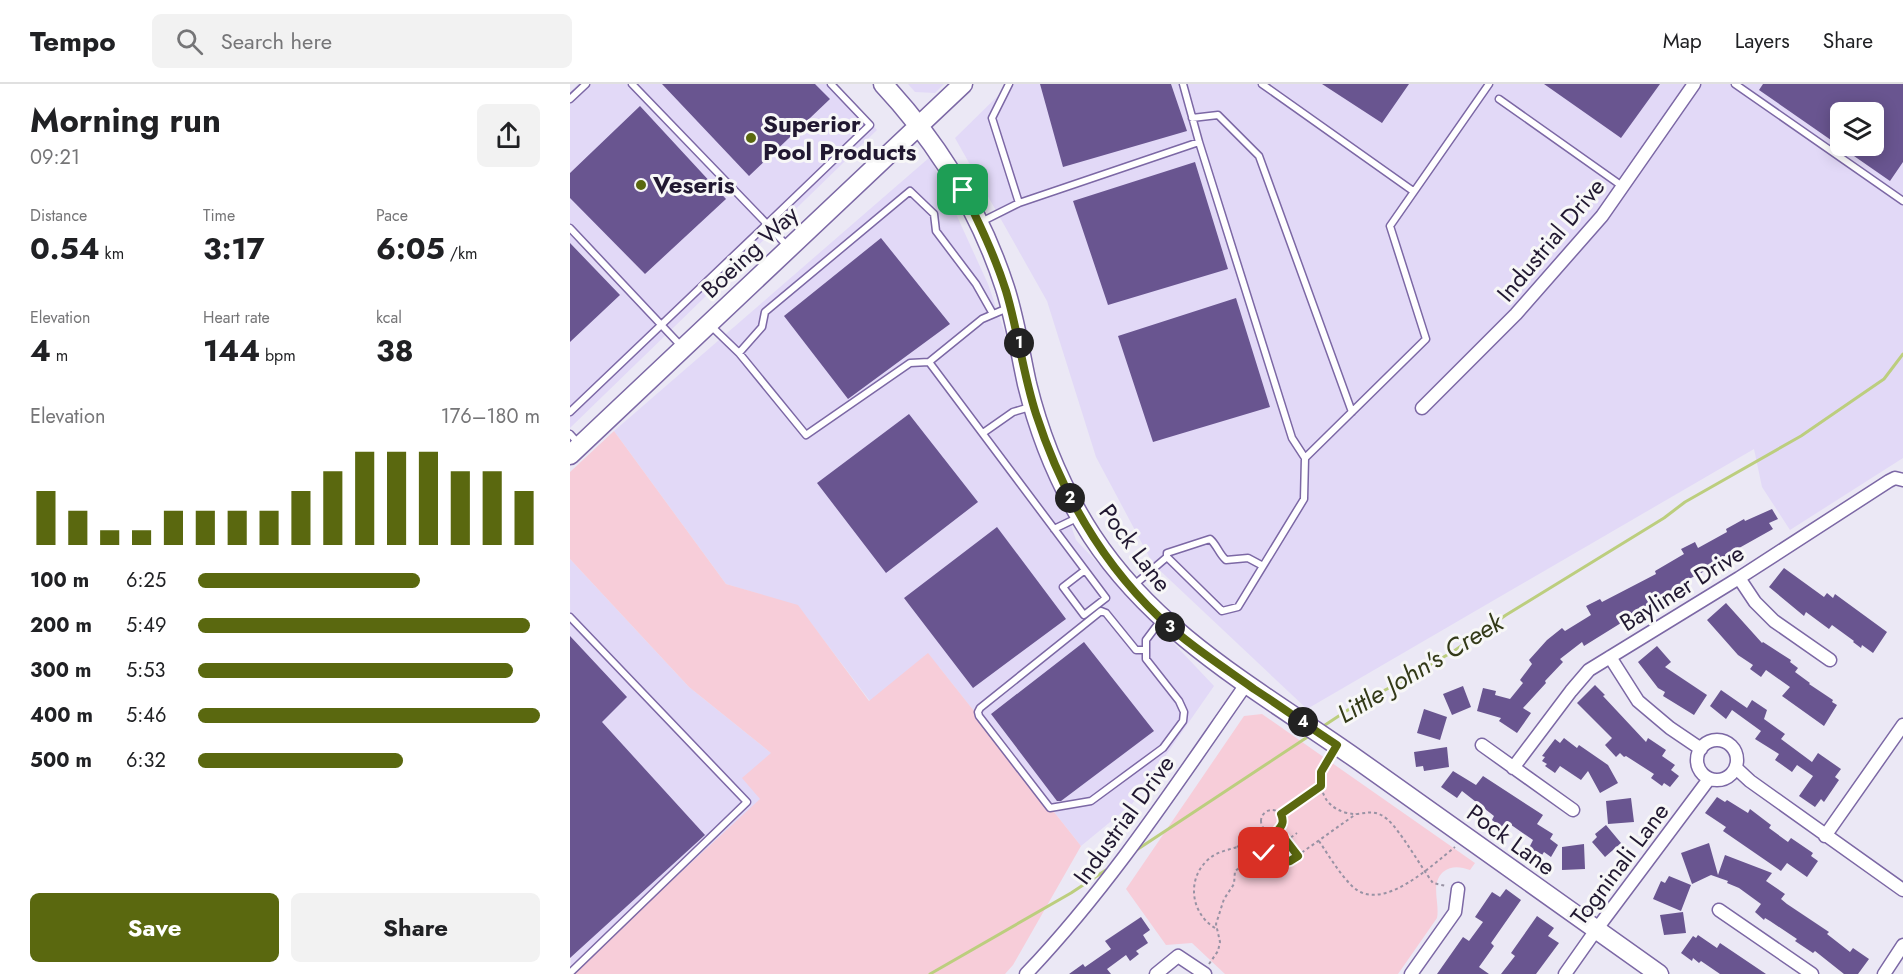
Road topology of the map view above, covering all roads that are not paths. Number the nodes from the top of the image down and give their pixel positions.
1 (586, 84) edge
2 (632, 84) edge
3 (831, 84) edge
4 (883, 84) edge
5 (963, 84) edge
6 (1009, 84) edge
7 (1183, 84) edge
8 (1262, 84) edge
9 (1489, 84) edge
10 (1694, 84) edge
11 (1735, 84) edge
12 (1745, 87) edge
13 (570, 99) edge
14 (1500, 99) dead end
15 (1192, 118) junction
16 (919, 125) junction
17 (1199, 142) junction
18 (1622, 187) junction
19 (1413, 191) junction
20 (1903, 201) edge
21 (1018, 203) junction
22 (979, 223) junction
23 (767, 224) junction
24 (570, 228) edge
25 (789, 248) junction
26 (1010, 307) junction
27 (993, 314) junction
28 (709, 324) junction
29 (661, 325) junction
30 (683, 348) junction
31 (739, 353) junction
32 (929, 362) junction
33 (1034, 406) junction
34 (1422, 408) dead end
35 (570, 412) edge
36 (1352, 412) junction
37 (983, 434) junction
38 (573, 445) edge
39 (1305, 458) junction
40 (1903, 479) edge
41 (1080, 516) junction
42 (1054, 529) junction
43 (1167, 557) junction
44 (1263, 566) junction
45 (1085, 570) junction
46 (1738, 578) junction
47 (1131, 587) junction
48 (570, 617) edge
49 (1162, 619) junction
50 (1146, 650) junction
51 (1610, 657) junction
52 (1830, 660) dead end
53 (1246, 683) junction
54 (1903, 724) edge
55 (1482, 745) dead end
56 (1701, 749) junction
57 (1513, 768) junction
58 (1736, 768) junction
59 (1709, 779) junction
60 (1573, 810) dead end
61 (1825, 836) junction
62 (1458, 889) road end
63 (1903, 891) edge
64 (1719, 910) dead end
65 (1596, 930) junction
66 (1903, 945) edge
67 (570, 973) edge
68 (1204, 973) edge
69 (1026, 974) edge
70 (1156, 974) edge
71 (1411, 974) edge
72 (1565, 974) edge
73 (1659, 974) edge
74 (1812, 974) edge
75 (1884, 974) edge

1 - 13 lane
2 - 23 lane
3 - 23 lane
4 - 16 street, Pock Lane
5 - 16 street, Boeing Way
6 - 21 lane
7 - 15 lane
8 - 19 lane
9 - 19 lane
10 - 18 street, Industrial Drive
11 - 12 lane
12 - 20 lane
14 - 18 lane
15 - 17 lane
15 - 36 lane
16 - 22 street, Pock Lane
16 - 25 street, Boeing Way
17 - 21 lane
17 - 39 lane
18 - 34 street, Industrial Drive
19 - 36 lane
21 - 22 lane
22 - 26 street, Pock Lane
23 - 25 lane
23 - 29 lane
24 - 29 lane
25 - 28 street, Boeing Way
26 - 27 lane
26 - 33 street, Pock Lane
27 - 31 lane
27 - 32 lane
28 - 30 street, Boeing Way
28 - 31 lane
29 - 30 lane
29 - 35 lane
30 - 38 street, Boeing Way
31 - 32 lane
32 - 37 lane
33 - 37 lane
33 - 41 street, Pock Lane
36 - 39 lane
37 - 42 lane
39 - 44 lane
40 - 46 street, Bayliner Drive
41 - 42 lane
41 - 47 street, Pock Lane
42 - 45 lane
43 - 44 lane
43 - 44 lane
43 - 47 lane
45 - 45 lane
46 - 51 street, Bayliner Drive
46 - 52 street
47 - 49 street, Pock Lane
48 - 67 lane
49 - 50 lane
49 - 53 street, Pock Lane
50 - 50 lane
51 - 56 street
51 - 57 street, Bayliner Drive
53 - 65 street, Pock Lane
53 - 69 street, Industrial Drive
54 - 61 street
55 - 57 street
56 - 58 street
56 - 59 street
57 - 60 street
58 - 59 street
58 - 61 street
59 - 65 street, Togninali Lane
61 - 63 street
62 - 71 street
64 - 74 street
65 - 72 street, Togninali Lane
65 - 73 street, Pock Lane
66 - 75 street
68 - 70 street

